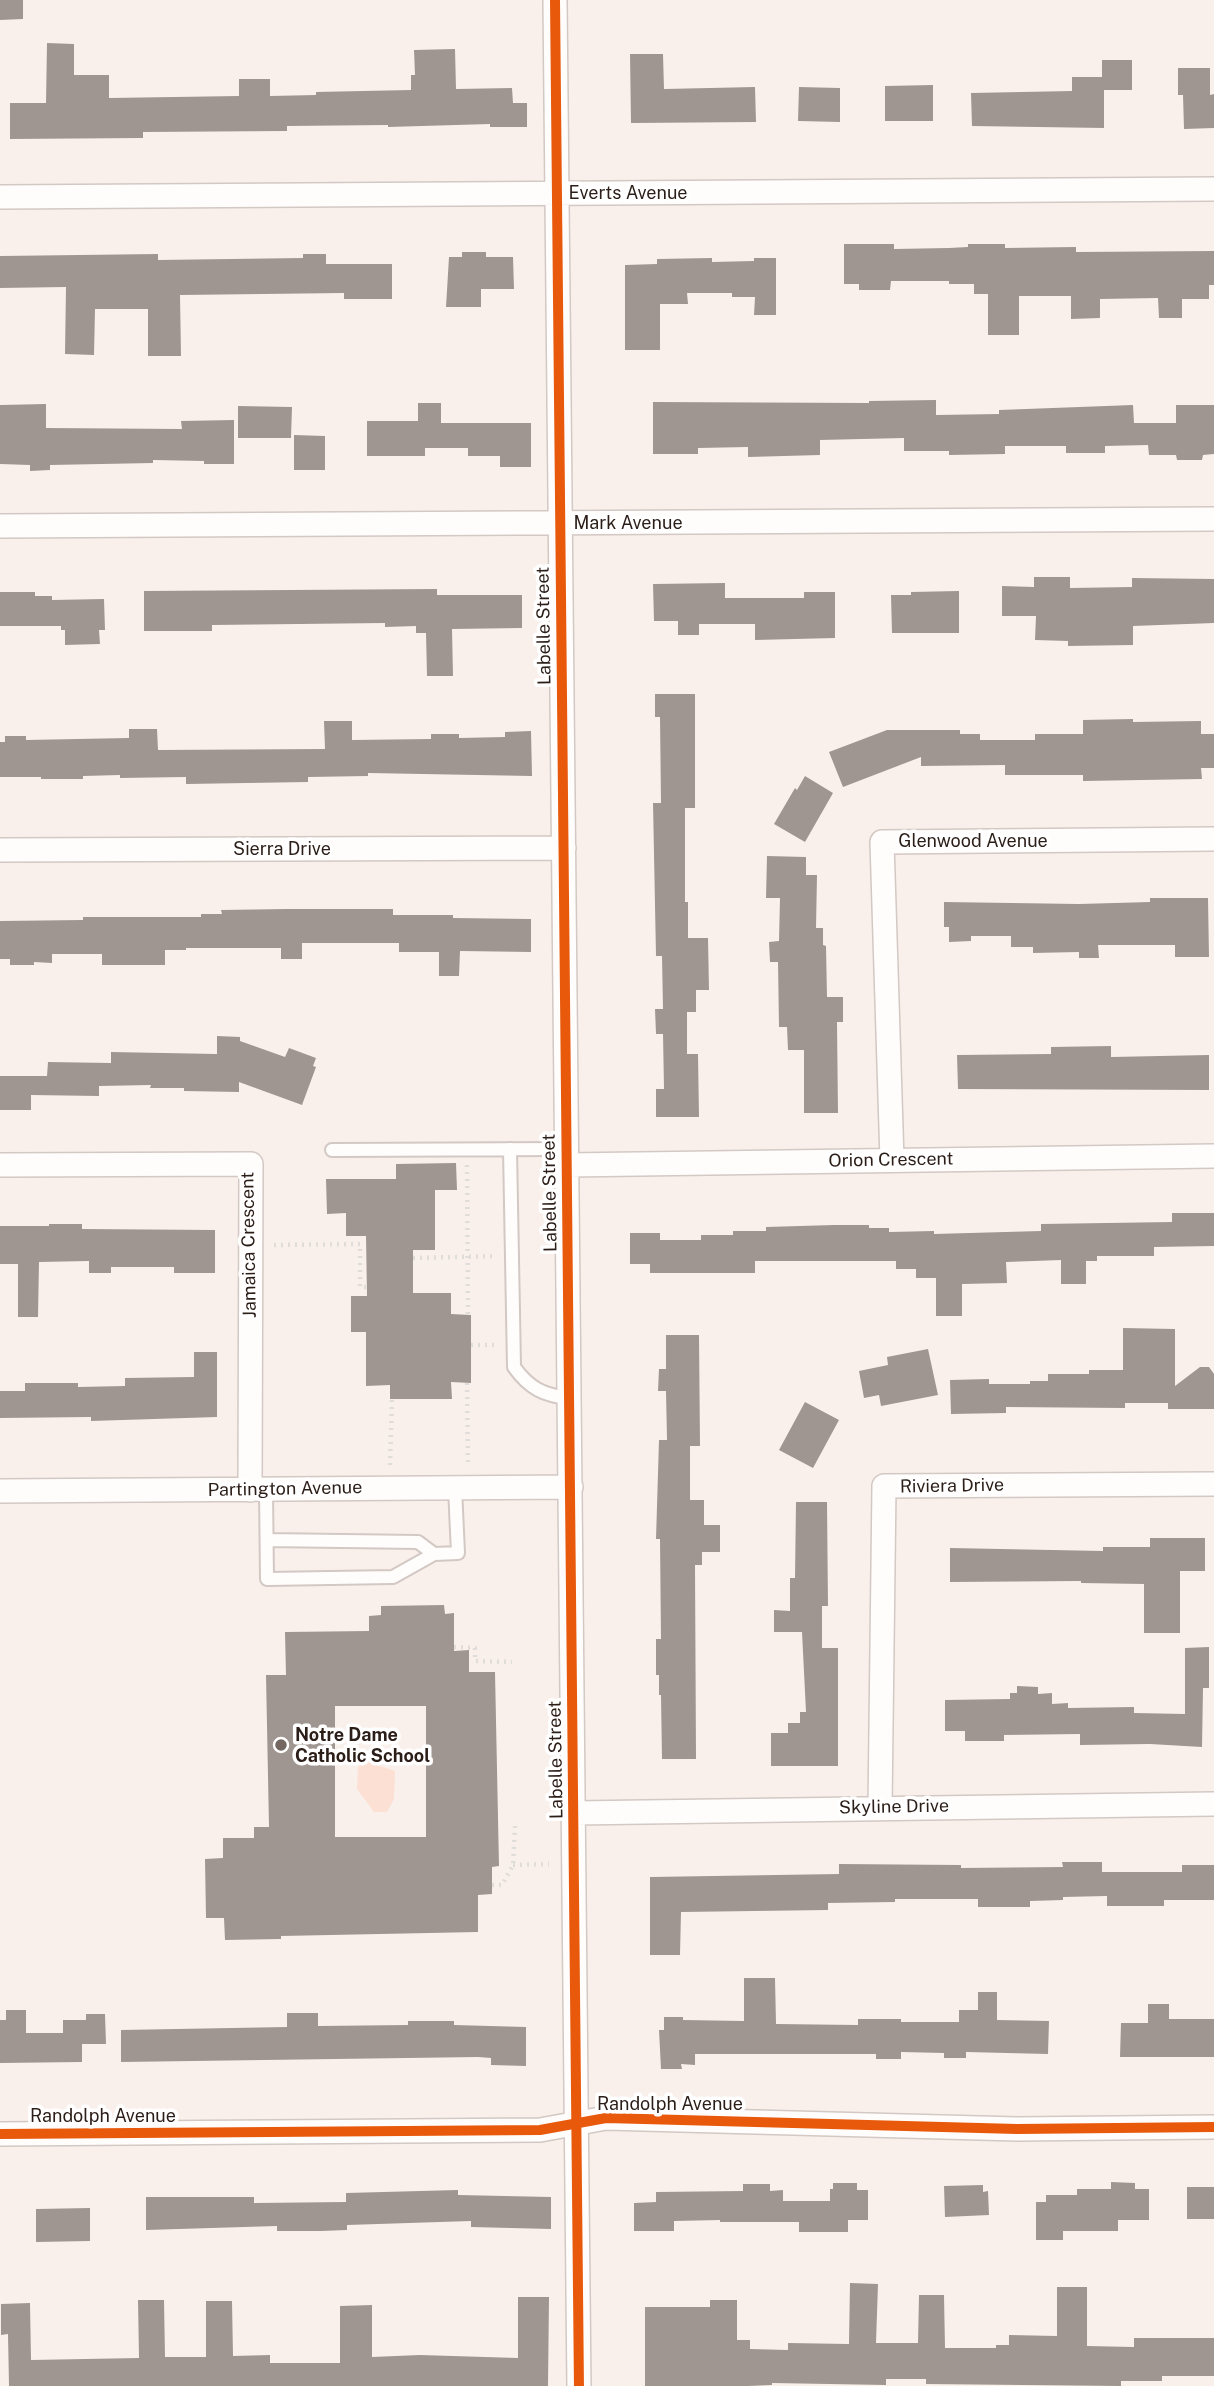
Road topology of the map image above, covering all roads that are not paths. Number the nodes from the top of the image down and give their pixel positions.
1 (555, 0) edge
2 (1214, 189) edge
3 (557, 193) junction
4 (0, 197) edge
5 (1214, 519) edge
6 (561, 523) junction
7 (0, 526) edge
8 (1214, 839) edge
9 (564, 848) junction
10 (0, 850) edge
11 (510, 1149) junction
12 (332, 1150) dead end
13 (1214, 1156) edge
14 (567, 1157) junction
15 (892, 1160) junction
16 (0, 1165) edge
17 (570, 1398) junction
18 (1214, 1483) edge
19 (570, 1487) junction
20 (455, 1488) junction
21 (258, 1490) junction
22 (0, 1491) edge
23 (267, 1540) junction
24 (434, 1554) junction
25 (1214, 1804) edge
26 (880, 1807) junction
27 (574, 1813) junction
28 (578, 2123) junction
29 (1214, 2127) edge
30 (0, 2134) edge
31 (579, 2386) edge

1 - 3 street, Labelle Street
2 - 3 street, Everts Avenue
3 - 4 street, Everts Avenue
3 - 6 street, Labelle Street
5 - 6 street, Mark Avenue
6 - 7 street, Mark Avenue
6 - 9 street, Labelle Street
8 - 15 street, Glenwood Avenue
9 - 10 street, Sierra Drive
9 - 14 street, Labelle Street
11 - 12 lane
11 - 14 lane
11 - 17 lane
13 - 15 street, Orion Crescent
14 - 15 street, Orion Crescent
14 - 17 street, Labelle Street
16 - 21 street, Jamaica Crescent
17 - 19 street, Labelle Street
18 - 26 street, Riviera Drive
19 - 20 street, Partington Avenue
19 - 27 street, Labelle Street
20 - 21 street, Partington Avenue
20 - 24 lane
21 - 22 street, Partington Avenue
21 - 23 lane
23 - 24 lane
23 - 24 lane
25 - 26 street, Skyline Drive
26 - 27 street, Skyline Drive
27 - 28 street, Labelle Street
28 - 29 street, Randolph Avenue
28 - 30 street, Randolph Avenue
28 - 31 street, Labelle Street

